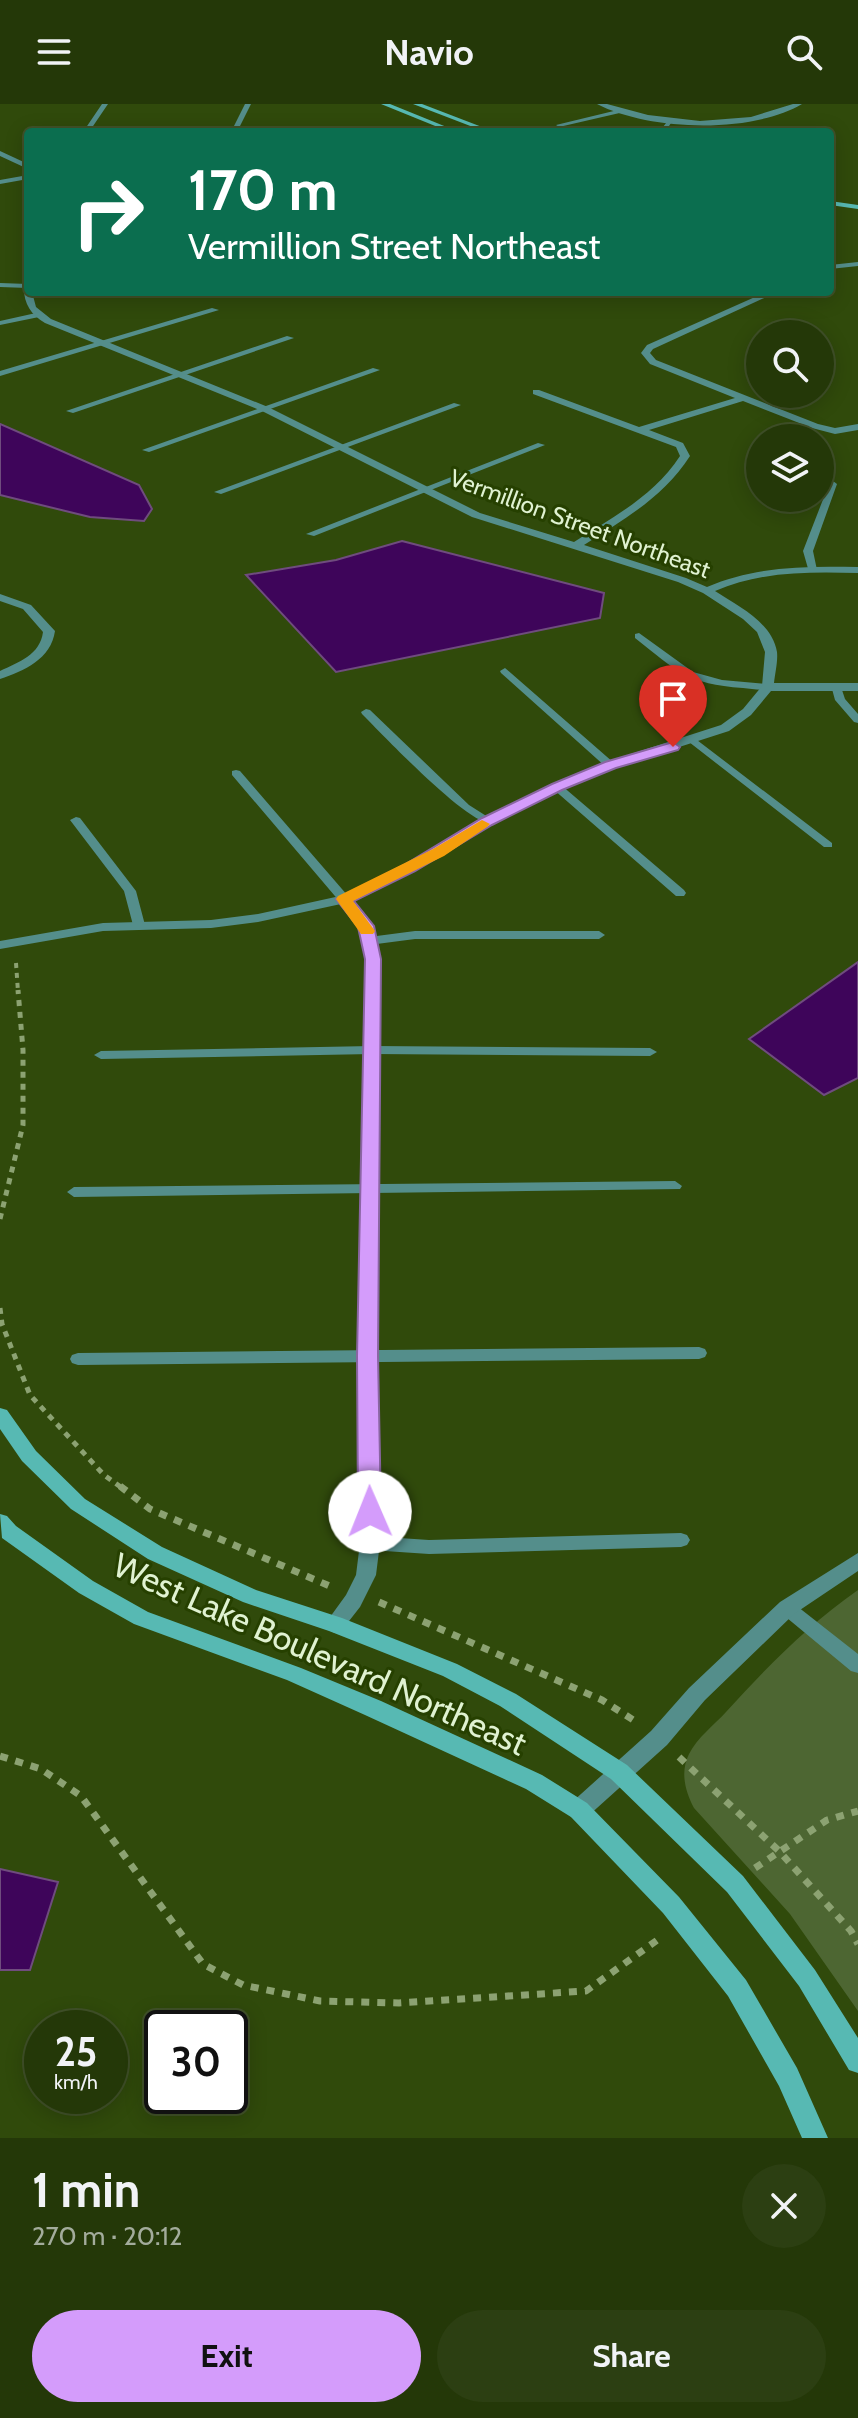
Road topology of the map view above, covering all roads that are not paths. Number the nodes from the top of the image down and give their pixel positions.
1 (105, 104) edge
2 (248, 104) edge
3 (384, 104) edge
4 (416, 104) edge
5 (600, 104) edge
6 (799, 104) edge
7 (622, 111) junction
8 (670, 120) junction
9 (559, 125) dead end
10 (89, 128) edge
11 (236, 128) edge
12 (446, 128) edge
13 (481, 128) edge
14 (665, 128) edge
15 (0, 153) edge
16 (24, 165) edge
17 (24, 178) edge
18 (0, 182) edge
19 (834, 204) edge
20 (858, 207) edge
21 (834, 213) edge
22 (858, 217) edge
23 (858, 264) edge
24 (834, 267) edge
25 (0, 285) edge
26 (24, 286) edge
27 (28, 296) edge
28 (764, 296) edge
29 (215, 310) dead end
30 (36, 315) junction
31 (0, 323) edge
32 (290, 338) dead end
33 (102, 343) junction
34 (376, 370) dead end
35 (0, 374) edge
36 (184, 374) junction
37 (536, 392) dead end
38 (743, 398) junction
39 (457, 405) dead end
40 (265, 409) junction
41 (70, 411) dead end
42 (858, 427) edge
43 (639, 430) junction
44 (541, 445) dead end
45 (341, 448) junction
46 (146, 450) dead end
47 (424, 491) junction
48 (218, 492) dead end
49 (823, 512) edge
50 (311, 534) dead end
51 (574, 547) junction
52 (812, 570) junction
53 (858, 570) edge
54 (707, 591) junction
55 (0, 597) edge
56 (639, 636) dead end
57 (505, 671) dead end
58 (0, 675) edge
59 (768, 687) junction
60 (858, 687) edge
61 (837, 689) junction
62 (366, 712) dead end
63 (858, 720) edge
64 (693, 740) junction
65 (610, 765) junction
66 (236, 773) dead end
67 (557, 787) junction
68 (76, 820) dead end
69 (487, 821) junction
70 (828, 845) dead end
71 (680, 893) dead end
72 (344, 899) junction
73 (139, 925) junction
74 (599, 935) dead end
75 (369, 941) junction
76 (6, 944) edge
77 (372, 1050) junction
78 (650, 1052) dead end
79 (101, 1055) dead end
80 (675, 1186) dead end
81 (372, 1187) junction
82 (74, 1192) dead end
83 (699, 1353) dead end
84 (367, 1356) junction
85 (78, 1359) dead end
86 (0, 1415) edge
87 (0, 1522) edge
88 (681, 1540) dead end
89 (370, 1543) junction
90 (858, 1561) edge
91 (787, 1608) junction
92 (335, 1624) junction
93 (858, 1665) edge
94 (619, 1772) junction
95 (579, 1810) junction
96 (858, 2061) edge
97 (815, 2138) edge

1 - 10 lane
2 - 11 lane
3 - 12 street
4 - 13 street
5 - 7 street
6 - 8 street
7 - 8 street
7 - 9 lane
8 - 14 lane
15 - 16 street
17 - 18 street
19 - 20 street
21 - 22 street
23 - 24 street
25 - 26 lane
27 - 30 street
28 - 38 street
29 - 33 lane
30 - 31 lane
30 - 33 street, Vermillion Street Northeast
32 - 36 lane
33 - 35 lane
33 - 36 street, Vermillion Street Northeast
34 - 40 lane
36 - 40 street, Vermillion Street Northeast
36 - 41 lane
37 - 43 street
38 - 42 street
38 - 43 street
39 - 45 lane
40 - 45 street, Vermillion Street Northeast
40 - 46 lane
43 - 51 street
44 - 47 lane
45 - 47 street, Vermillion Street Northeast
45 - 48 lane
47 - 50 lane
47 - 51 street, Vermillion Street Northeast
49 - 52 lane
51 - 54 street, Vermillion Street Northeast
52 - 53 street
52 - 54 street
54 - 59 street, Vermillion Street Northeast
55 - 58 street
56 - 59 lane
57 - 65 lane
59 - 61 street
59 - 64 street
60 - 61 street
61 - 63 lane
62 - 69 lane
64 - 65 street
64 - 70 lane
65 - 67 street
66 - 72 lane
67 - 69 street
67 - 71 lane
68 - 73 lane
69 - 72 street
72 - 73 street
72 - 75 street
73 - 76 street
74 - 75 lane
75 - 77 street
77 - 78 lane
77 - 79 lane
77 - 81 street
80 - 81 lane
81 - 82 lane
81 - 84 street
83 - 84 lane
84 - 85 lane
84 - 89 street
86 - 92 street, West Lake Boulevard Northeast
87 - 95 street, West Lake Boulevard Northeast
88 - 89 lane
89 - 92 street
90 - 91 street
91 - 93 lane
91 - 94 street
92 - 94 street, West Lake Boulevard Northeast
94 - 95 street
94 - 96 street, West Lake Boulevard Northeast
95 - 97 street, West Lake Boulevard Northeast

